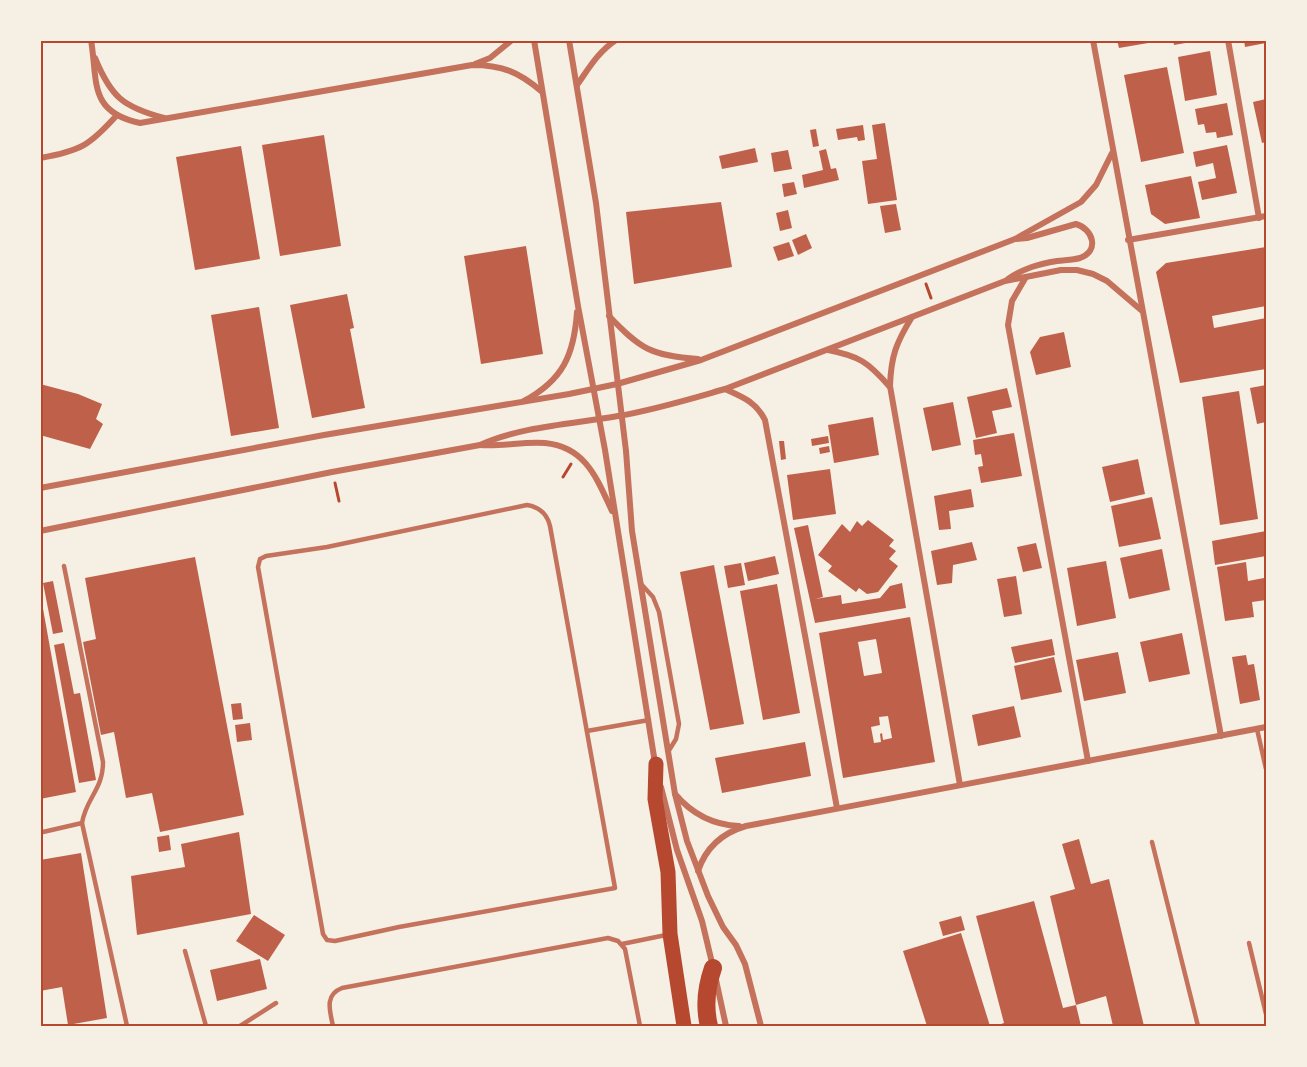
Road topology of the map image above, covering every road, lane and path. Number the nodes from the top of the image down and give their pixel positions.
1 (91, 40) edge
2 (512, 40) edge
3 (534, 40) edge
4 (569, 40) edge
5 (616, 40) edge
6 (1093, 40) edge
7 (1228, 40) edge
8 (93, 54) junction
9 (472, 65) junction
10 (576, 86) junction
11 (542, 92) junction
12 (117, 115) junction
13 (164, 118) junction
14 (1112, 153) junction
15 (40, 158) edge
16 (1263, 217) edge
17 (1015, 239) junction
18 (1128, 240) junction
19 (922, 275) junction
20 (1026, 277) junction
21 (1005, 281) junction
22 (578, 306) junction
23 (934, 308) junction
24 (1141, 310) junction
25 (609, 316) junction
26 (912, 317) junction
27 (825, 350) junction
28 (701, 360) junction
29 (617, 384) junction
30 (890, 386) junction
31 (594, 389) junction
32 (725, 389) junction
33 (518, 404) junction
34 (621, 416) junction
35 (599, 419) junction
36 (480, 445) junction
37 (332, 472) junction
38 (40, 488) edge
39 (339, 501) dead end
40 (616, 520) junction
41 (40, 531) edge
42 (64, 566) dead end
43 (641, 584) junction
44 (649, 720) junction
45 (1266, 727) edge
46 (1257, 729) junction
47 (586, 732) junction
48 (1221, 736) junction
49 (668, 752) junction
50 (1088, 761) junction
51 (656, 764) junction
52 (1266, 769) edge
53 (960, 785) junction
54 (675, 794) junction
55 (837, 808) junction
56 (82, 823) junction
57 (746, 826) junction
58 (43, 832) dead end
59 (1152, 842) dead end
60 (698, 872) junction
61 (670, 934) junction
62 (1249, 942) dead end
63 (622, 944) junction
64 (185, 951) dead end
65 (713, 968) junction
66 (276, 1003) dead end
67 (1266, 1014) edge
68 (127, 1026) edge
69 (206, 1026) edge
70 (240, 1026) edge
71 (333, 1026) edge
72 (640, 1026) edge
73 (684, 1026) edge
74 (709, 1026) edge
75 (726, 1026) edge
76 (761, 1026) edge
77 (1198, 1026) edge

1 - 8 street
2 - 9 street
3 - 11 street
4 - 10 street
5 - 10 street
6 - 14 street
7 - 16 street
8 - 12 street
8 - 13 street
9 - 11 street
9 - 13 street
10 - 25 street
11 - 22 street
12 - 13 street
12 - 15 street
14 - 17 street
14 - 18 street
16 - 18 street
17 - 19 street
17 - 21 street
18 - 24 street
19 - 23 path
19 - 28 street
20 - 21 street
20 - 24 street
20 - 50 street
21 - 23 street
22 - 31 street
22 - 33 street
23 - 26 street
24 - 48 street
25 - 28 street
25 - 29 street
26 - 27 street
26 - 30 street
27 - 30 street
27 - 32 street
28 - 29 street
29 - 31 street
29 - 34 street
30 - 53 street
31 - 33 street
31 - 35 street
32 - 34 street
32 - 55 street
33 - 38 street
34 - 35 street
34 - 43 street
35 - 36 street
35 - 40 street
36 - 37 street
36 - 40 street
37 - 39 path
37 - 41 street
40 - 44 street
42 - 56 lane
43 - 49 street
43 - 49 lane
44 - 47 lane
44 - 51 street
45 - 46 street
46 - 48 street
46 - 52 lane
47 - 47 lane
48 - 50 street
49 - 54 street
50 - 53 street
51 - 61 main road
51 - 65 street
53 - 55 street
54 - 57 street
54 - 60 street
55 - 57 street
56 - 58 lane
56 - 68 lane
57 - 60 street
59 - 77 lane
60 - 76 street
61 - 63 lane
61 - 73 main road
62 - 67 lane
63 - 71 lane
63 - 72 lane
64 - 69 lane
65 - 74 highway
65 - 75 street
66 - 70 lane

